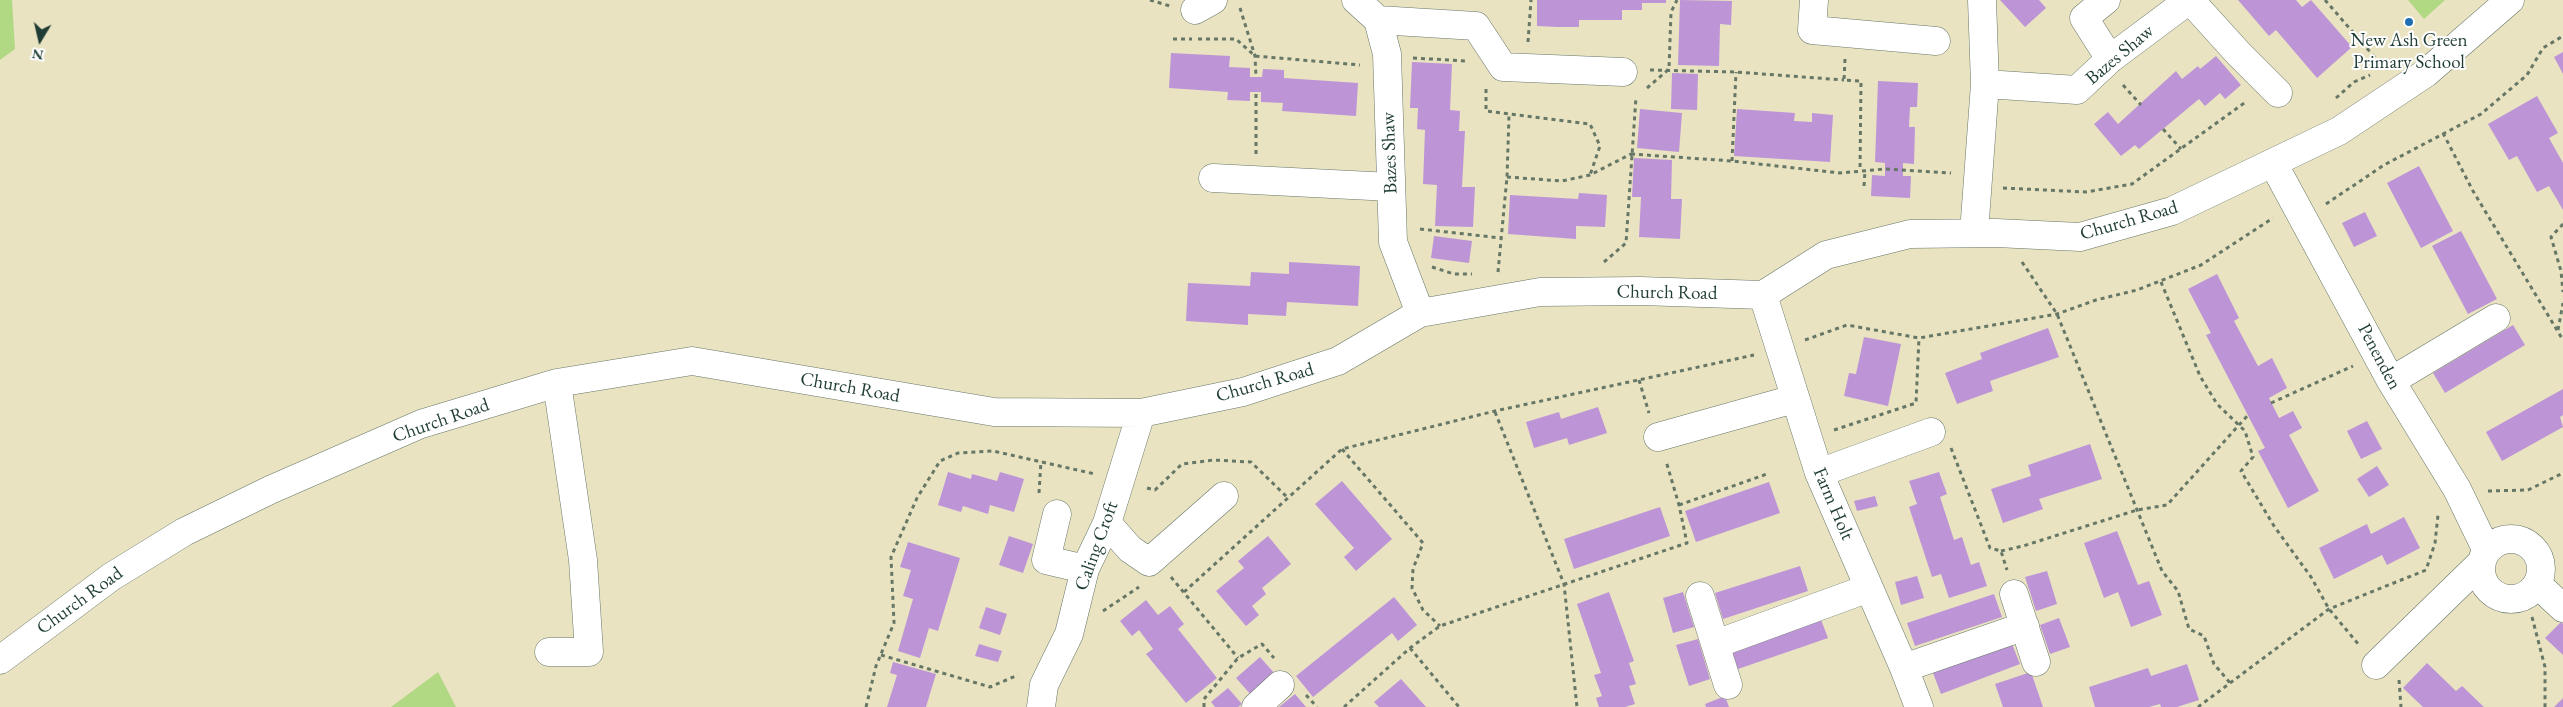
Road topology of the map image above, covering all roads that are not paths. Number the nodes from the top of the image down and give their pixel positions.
1 (1356, 0) edge
2 (1814, 0) edge
3 (1982, 0) edge
4 (2106, 0) edge
5 (2190, 0) edge
6 (2510, 0) edge
7 (1378, 20) junction
8 (1936, 41) dead end
9 (2110, 59) junction
10 (1623, 72) road end
11 (1985, 84) junction
12 (2274, 88) road end
13 (2273, 163) junction
14 (1213, 178) dead end
15 (1391, 188) junction
16 (1985, 233) junction
17 (1763, 295) junction
18 (1420, 313) junction
19 (2496, 318) dead end
20 (2391, 381) junction
21 (557, 383) junction
22 (1794, 399) junction
23 (1142, 413) junction
24 (1931, 432) road end
25 (1658, 438) road end
26 (1819, 474) junction
27 (1224, 496) dead end
28 (1057, 514) dead end
29 (1106, 523) junction
30 (2485, 556) junction
31 (1085, 569) junction
32 (1869, 588) junction
33 (2532, 589) junction
34 (2014, 594) road end
35 (1700, 596) dead end
36 (2563, 608) edge
37 (2025, 626) junction
38 (1716, 644) junction
39 (549, 652) dead end
40 (0, 660) edge
41 (2036, 662) dead end
42 (2376, 665) road end
43 (1904, 668) junction
44 (1280, 685) dead end
45 (1728, 685) dead end
46 (1043, 696) edge
47 (1258, 706) edge
48 (1919, 707) edge

1 - 7 street
2 - 8 street
3 - 11 street
4 - 9 street
5 - 9 street, Bazes Shaw
5 - 12 street, Bazes Shaw
6 - 13 street, Church Road
7 - 10 street
7 - 15 street, Bazes Shaw
9 - 11 street, Bazes Shaw
11 - 16 street
13 - 16 street, Church Road
13 - 20 street, Penenden
14 - 15 street
15 - 18 street, Bazes Shaw
16 - 17 street, Church Road
17 - 18 street, Church Road
17 - 22 street, Farm Holt
18 - 23 street, Church Road
19 - 20 street
20 - 30 street, Penenden
21 - 23 street, Church Road
21 - 39 street
21 - 40 street, Church Road
22 - 25 street
22 - 26 street, Farm Holt
23 - 29 street, Caling Croft
24 - 26 street
26 - 32 street, Farm Holt
27 - 29 street
28 - 31 street
29 - 31 street, Caling Croft
30 - 33 street, Penenden
30 - 33 street
30 - 42 street
31 - 46 street, Caling Croft
32 - 38 street
32 - 43 street, Farm Holt
33 - 36 street
34 - 37 street
35 - 38 street
37 - 41 street
37 - 43 street
38 - 45 street
43 - 48 street, Farm Holt
44 - 47 street

